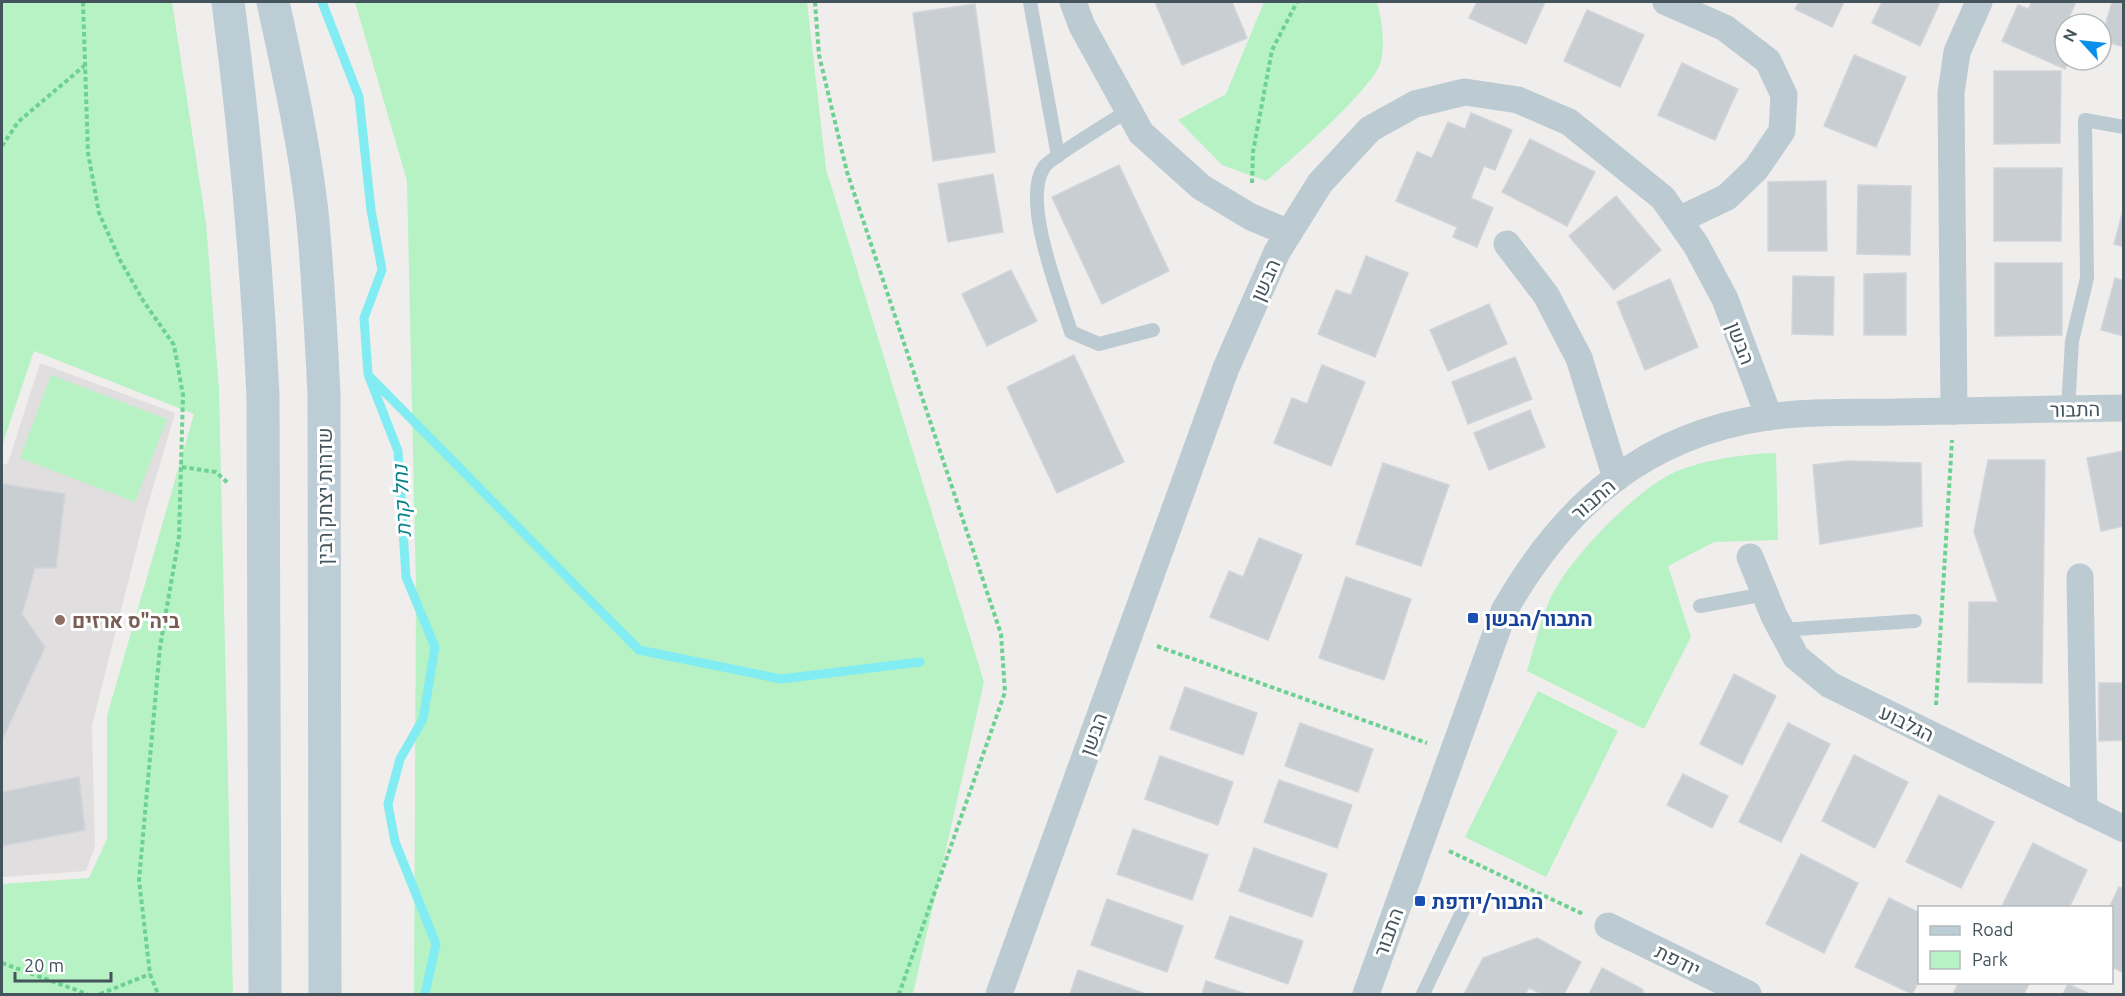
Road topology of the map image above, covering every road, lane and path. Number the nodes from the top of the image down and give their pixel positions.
1 (83, 2) edge
2 (228, 2) edge
3 (273, 2) edge
4 (815, 2) edge
5 (1030, 2) edge
6 (1073, 2) edge
7 (1297, 2) edge
8 (1666, 2) edge
9 (1979, 2) edge
10 (84, 65) junction
11 (1129, 110) junction
12 (2124, 128) edge
13 (2, 146) edge
14 (1058, 156) junction
15 (1251, 217) junction
16 (1679, 220) junction
17 (1289, 233) junction
18 (1507, 244) dead end
19 (1153, 330) dead end
20 (2124, 408) edge
21 (2068, 409) junction
22 (1954, 411) junction
23 (1768, 417) junction
24 (182, 466) junction
25 (1616, 478) junction
26 (263, 514) junction
27 (1750, 556) dead end
28 (2080, 577) dead end
29 (1765, 594) junction
30 (1700, 606) dead end
31 (1915, 621) dead end
32 (1781, 630) junction
33 (1128, 635) junction
34 (1935, 736) junction
35 (1453, 753) junction
36 (2084, 810) junction
37 (2124, 829) edge
38 (1422, 838) junction
39 (1465, 906) dead end
40 (1608, 926) joint
41 (2, 963) edge
42 (150, 974) junction
43 (1370, 993) edge
44 (87, 994) edge
45 (100, 994) edge
46 (158, 994) edge
47 (265, 994) edge
48 (325, 994) edge
49 (898, 994) edge
50 (999, 994) edge
51 (1423, 994) edge
52 (1748, 994) edge

1 - 10 path
2 - 26 main road
3 - 48 main road, שדרות יצחק רבין
4 - 49 path
5 - 14 lane
6 - 11 street
7 - 15 path
8 - 16 street
9 - 22 street
10 - 13 path
10 - 24 path
11 - 14 lane
11 - 15 street
12 - 21 lane
14 - 19 lane
15 - 17 street
16 - 17 street, הבשן
16 - 23 street, הבשן
17 - 33 street, הבשן
18 - 25 street
20 - 21 street, התבור
21 - 22 street, התבור
22 - 23 street, התבור
22 - 34 path
23 - 25 street, התבור
24 - 26 path
24 - 42 path
25 - 35 street, התבור
26 - 47 main road
27 - 29 street, הגלבוע
28 - 36 street
29 - 30 lane
29 - 32 street, הגלבוע
31 - 32 lane
32 - 34 street, הגלבוע
33 - 35 path
33 - 50 street, הבשן
34 - 36 street, הגלבוע
35 - 38 street, התבור
36 - 37 street, הגלבוע
38 - 40 path
38 - 43 street, התבור
39 - 51 lane
40 - 52 street, יודפת
41 - 44 path
42 - 45 path
42 - 46 path

